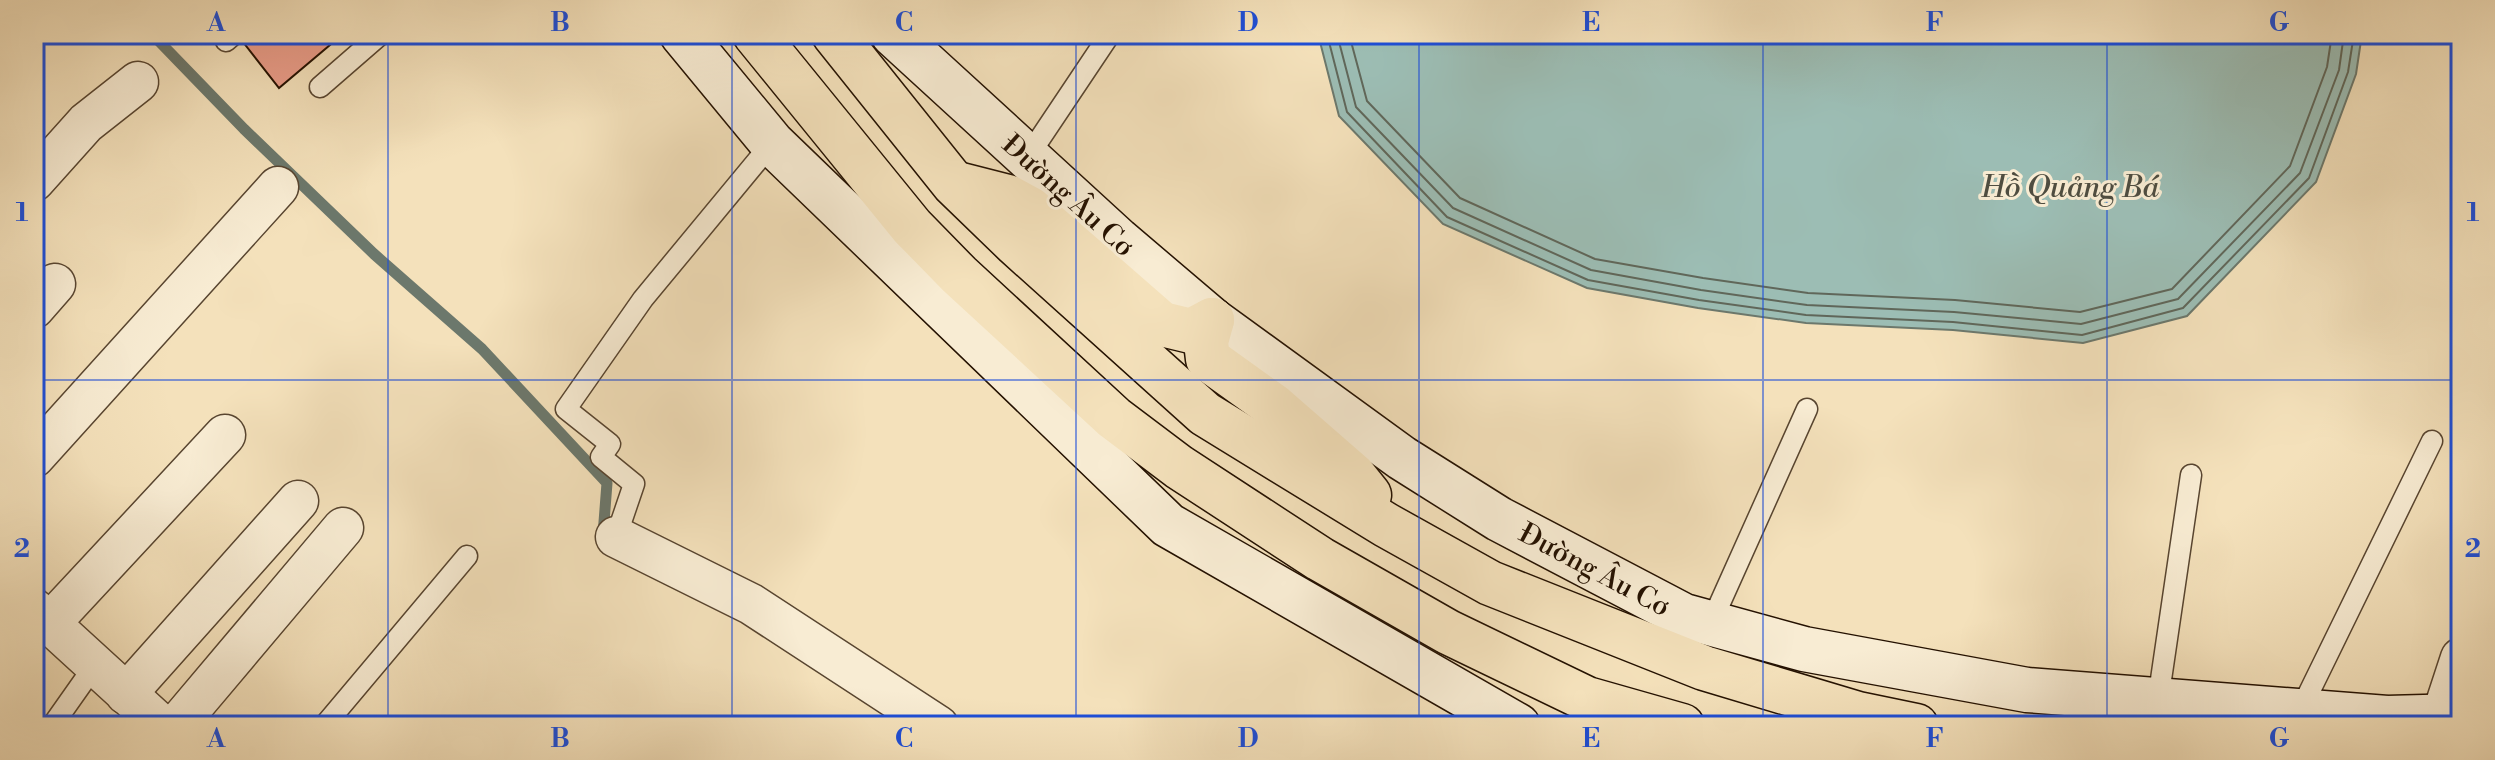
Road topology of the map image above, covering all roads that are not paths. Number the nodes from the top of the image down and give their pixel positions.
1 (381, 34) edge
2 (682, 34) edge
3 (755, 34) edge
4 (834, 34) edge
5 (1110, 34) edge
6 (895, 35) edge
7 (138, 82) dead end
8 (320, 87) dead end
9 (772, 143) junction
10 (1027, 158) junction
11 (34, 181) edge
12 (954, 184) junction
13 (278, 187) dead end
14 (1212, 320) junction
15 (1807, 409) dead end
16 (225, 435) dead end
17 (2432, 441) dead end
18 (34, 457) edge
19 (2191, 475) dead end
20 (298, 501) dead end
21 (1386, 525) junction
22 (343, 528) dead end
23 (616, 537) joint
24 (467, 556) dead end
25 (42, 616) edge
26 (1711, 623) junction
27 (2461, 658) edge
28 (95, 665) junction
29 (126, 694) junction
30 (2158, 700) junction
31 (2300, 711) junction
32 (1581, 713) edge
33 (2452, 716) edge
34 (52, 726) edge
35 (162, 726) edge
36 (176, 726) edge
37 (324, 726) edge
38 (938, 726) edge
39 (1518, 726) edge
40 (1682, 726) edge
41 (1916, 726) edge

1 - 8 lane
2 - 9 street
3 - 32 main road
4 - 12 main road, Đường Âu Cơ
5 - 10 lane
6 - 10 street, Đường Âu Cơ
7 - 11 street
9 - 23 lane
9 - 39 street
10 - 14 street, Đường Âu Cơ
12 - 14 main road
12 - 21 main road, Đường Âu Cơ
13 - 18 street
14 - 21 main road
14 - 26 street, Đường Âu Cơ
15 - 26 lane
16 - 25 street
17 - 31 lane
19 - 30 lane
20 - 29 street
21 - 41 main road, Đường Âu Cơ
22 - 36 street
23 - 38 street
24 - 37 lane
25 - 28 street
26 - 30 street, Đường Âu Cơ
27 - 33 street
28 - 29 street
28 - 34 lane
29 - 35 street
30 - 31 street, Đường Âu Cơ
31 - 33 street, Đường Âu Cơ
32 - 40 main road

